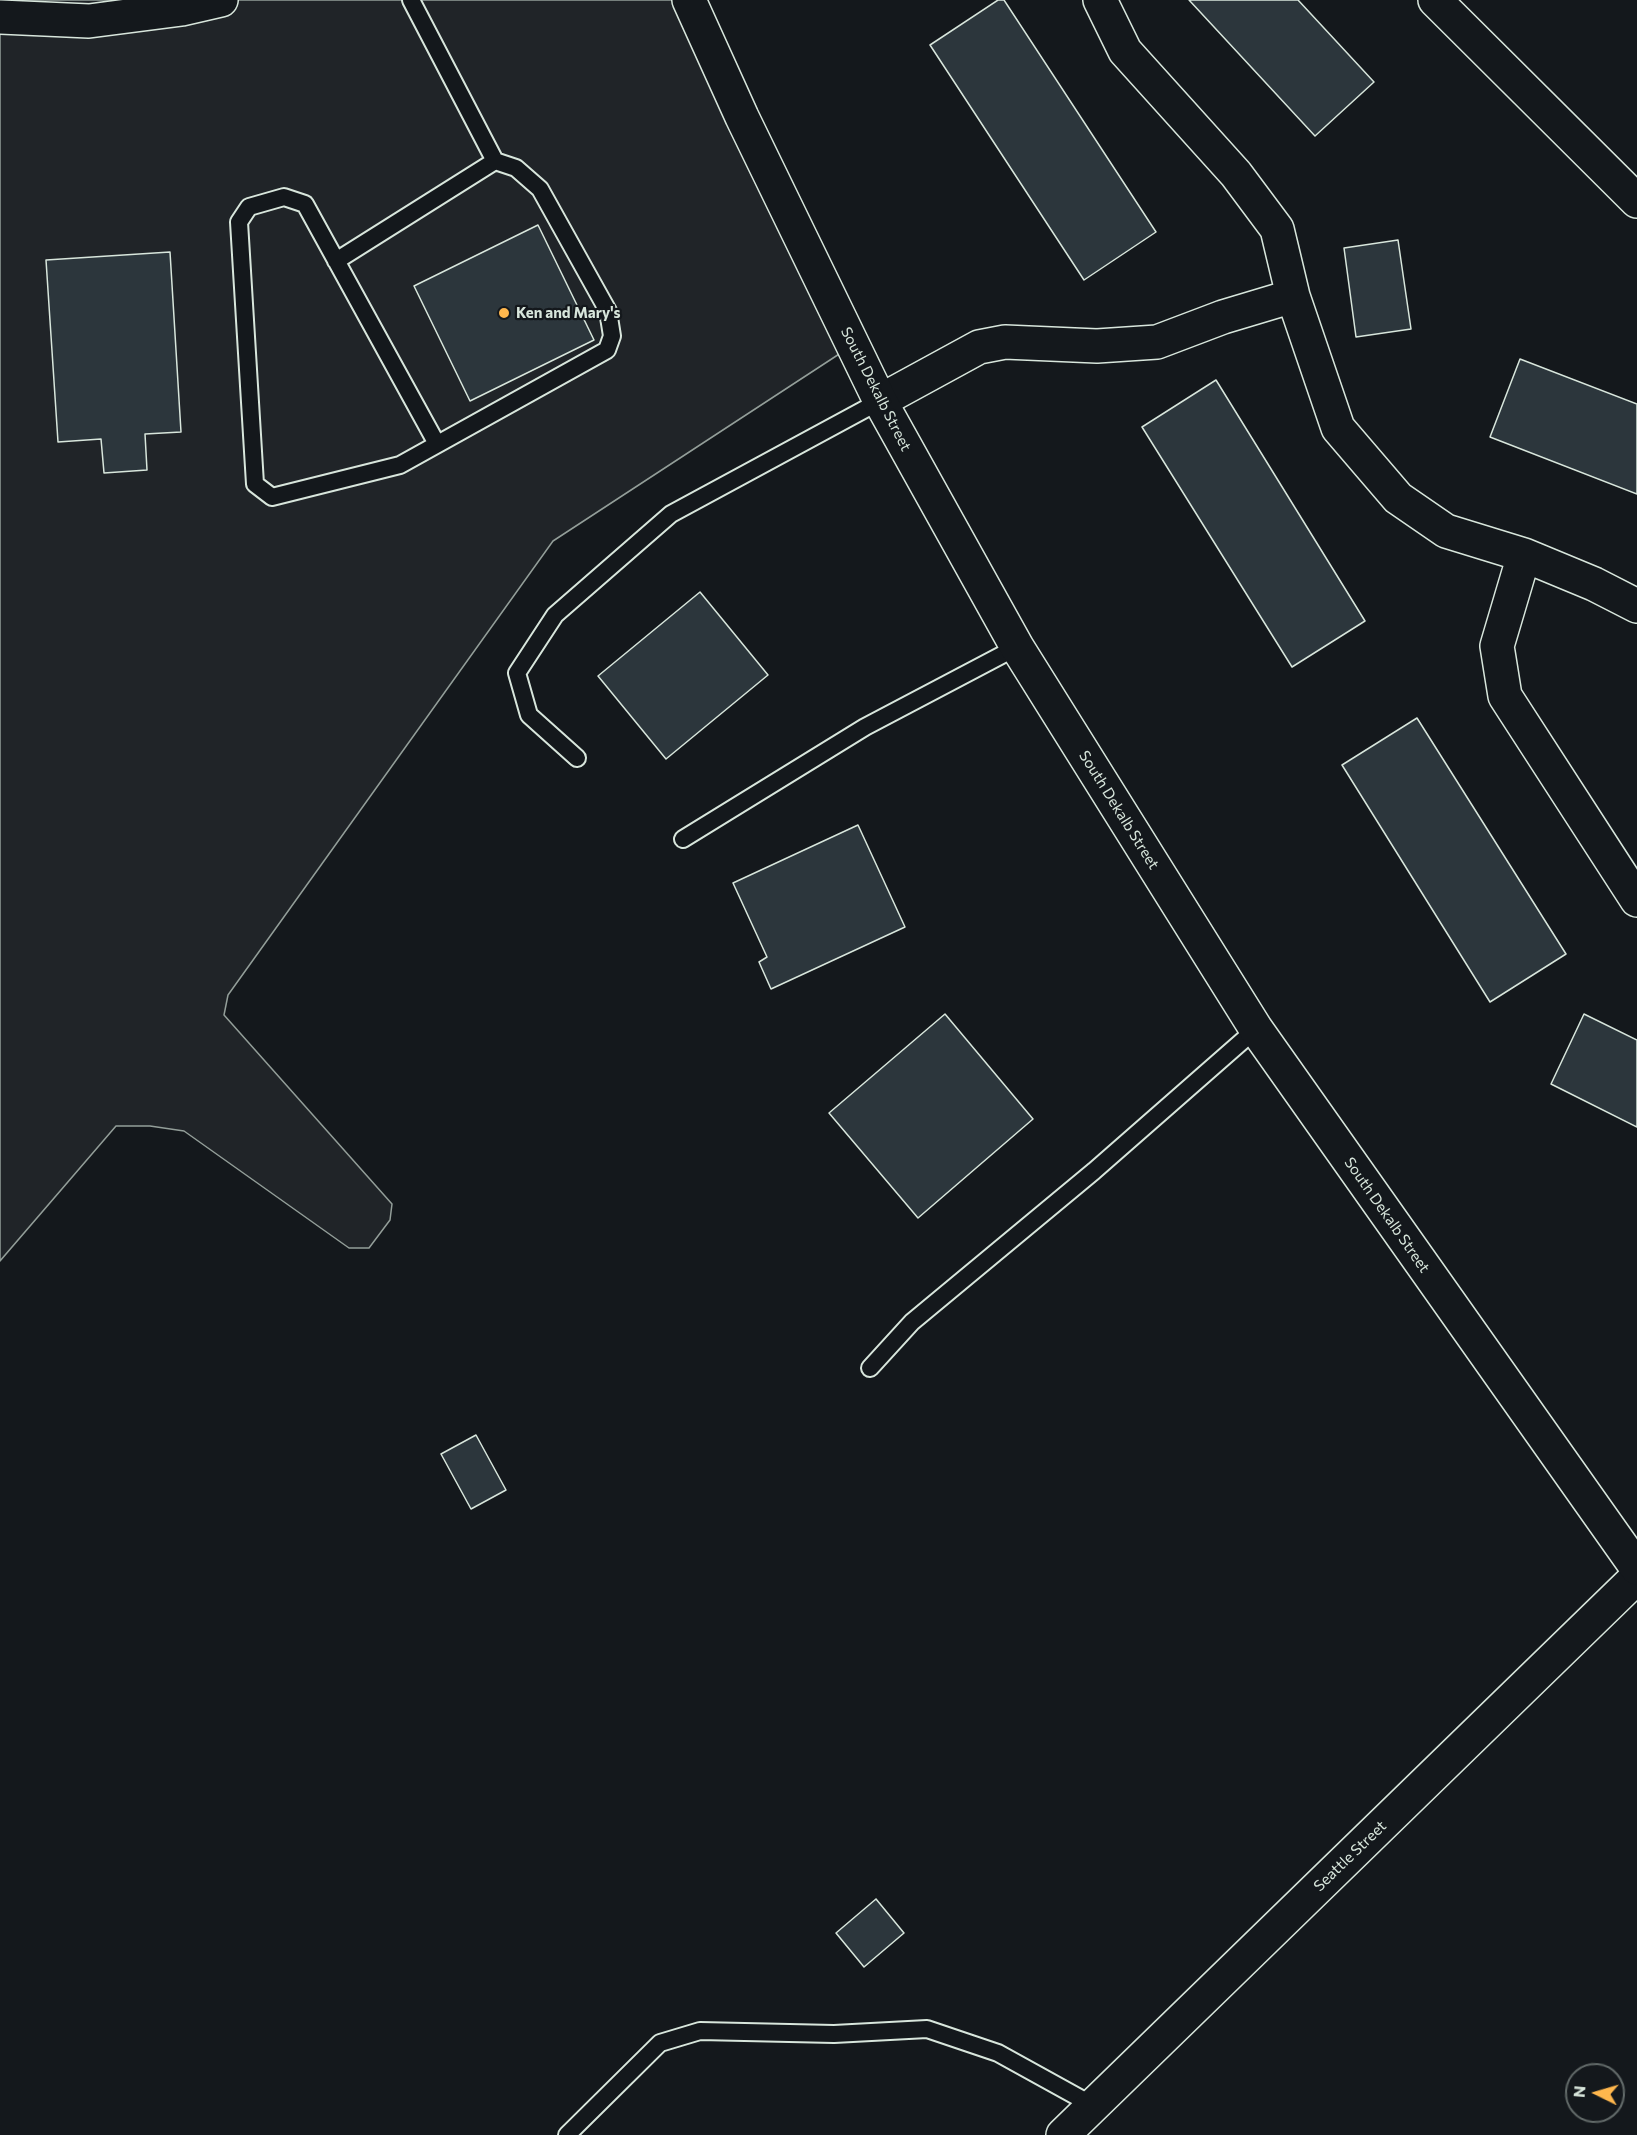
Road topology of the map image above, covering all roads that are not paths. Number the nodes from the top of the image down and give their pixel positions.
1 (221, 0) edge
2 (411, 0) edge
3 (689, 0) edge
4 (1100, 0) edge
5 (1436, 0) edge
6 (0, 16) edge
7 (495, 161) junction
8 (1637, 201) edge
9 (336, 261) junction
10 (1293, 296) junction
11 (880, 401) junction
12 (437, 444) junction
13 (1524, 555) junction
14 (1637, 606) edge
15 (1017, 646) junction
16 (577, 758) dead end
17 (683, 839) dead end
18 (1637, 900) edge
19 (1256, 1029) junction
20 (870, 1368) dead end
21 (1637, 1568) edge
22 (1637, 1577) edge
23 (1094, 2106) junction
24 (567, 2135) edge
25 (1063, 2135) edge

1 - 6 street
2 - 7 lane
3 - 11 street, South Dekalb Street
4 - 10 street
5 - 8 street
7 - 9 lane
7 - 12 lane
9 - 12 lane
9 - 12 lane
10 - 11 street
10 - 13 street
11 - 15 street, South Dekalb Street
11 - 16 lane
13 - 14 street
13 - 18 street
15 - 17 lane
15 - 19 street, South Dekalb Street
19 - 20 lane
19 - 21 street, South Dekalb Street
22 - 23 street, Seattle Street
23 - 24 lane
23 - 25 street, Seattle Street

